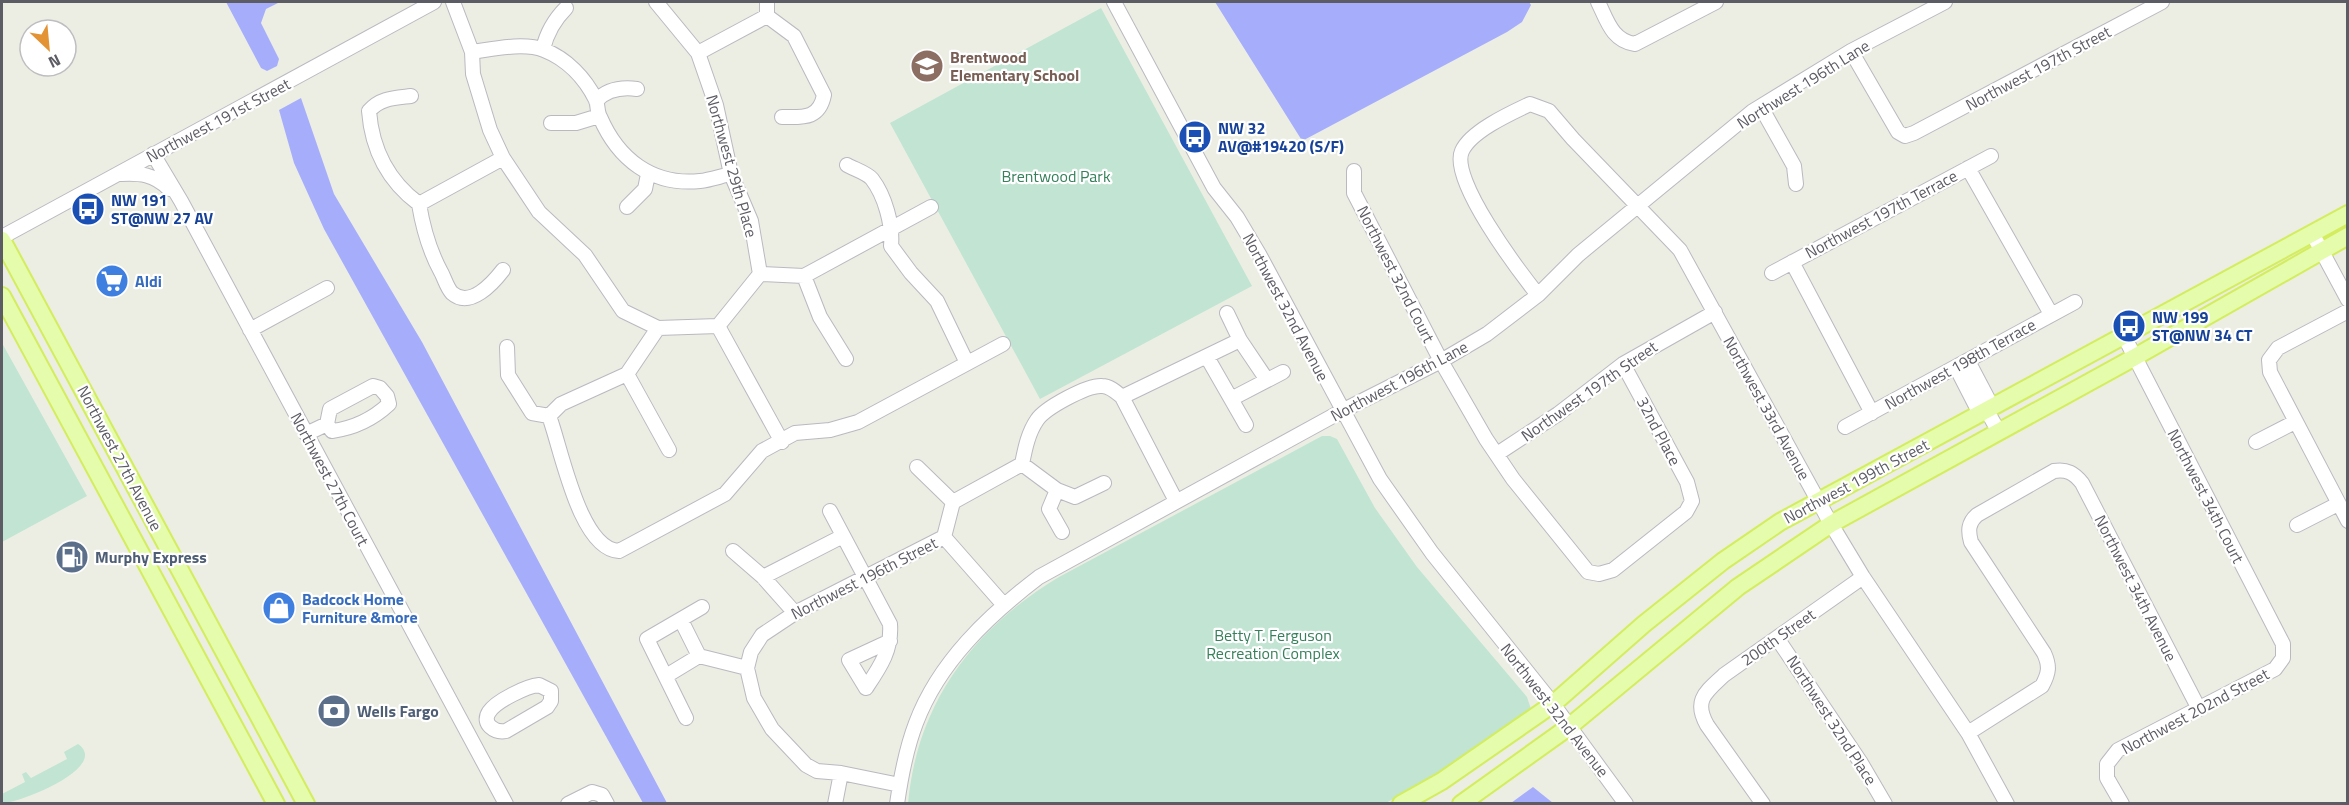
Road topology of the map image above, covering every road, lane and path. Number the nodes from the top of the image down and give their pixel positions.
1 (434, 2) edge
2 (453, 2) edge
3 (656, 2) edge
4 (766, 2) edge
5 (1113, 2) edge
6 (1598, 2) edge
7 (1716, 2) edge
8 (1945, 2) edge
9 (2162, 2) edge
10 (566, 8) dead end
11 (767, 16) junction
12 (543, 49) junction
13 (1851, 51) junction
14 (472, 52) junction
15 (698, 53) junction
16 (638, 89) dead end
17 (411, 96) dead end
18 (597, 101) junction
19 (1761, 106) junction
20 (598, 116) junction
21 (782, 117) dead end
22 (550, 123) dead end
23 (153, 154) junction
24 (1991, 156) dead end
25 (503, 158) junction
26 (847, 165) dead end
27 (1968, 168) junction
28 (1354, 171) dead end
29 (116, 174) junction
30 (648, 174) junction
31 (731, 174) junction
32 (1796, 184) dead end
33 (181, 201) junction
34 (419, 204) junction
35 (1639, 206) junction
36 (627, 207) dead end
37 (931, 207) dead end
38 (2348, 214) edge
39 (892, 229) junction
40 (2312, 233) junction
41 (2348, 237) edge
42 (2, 238) edge
43 (2322, 251) junction
44 (1792, 262) junction
45 (503, 270) dead end
46 (1772, 273) dead end
47 (760, 274) junction
48 (804, 276) junction
49 (327, 288) dead end
50 (1538, 295) junction
51 (2, 296) edge
52 (2348, 300) edge
53 (2075, 302) dead end
54 (2348, 311) edge
55 (1715, 312) junction
56 (1227, 313) dead end
57 (2051, 314) junction
58 (717, 326) junction
59 (658, 328) junction
60 (250, 330) junction
61 (2124, 336) junction
62 (1240, 340) junction
63 (1003, 344) dead end
64 (507, 348) dead end
65 (1207, 357) junction
66 (2135, 357) junction
67 (846, 359) dead end
68 (1441, 361) junction
69 (967, 363) junction
70 (1623, 364) junction
71 (1962, 364) junction
72 (1283, 372) dead end
73 (627, 374) junction
74 (1267, 380) junction
75 (1122, 397) junction
76 (1231, 399) junction
77 (1342, 411) junction
78 (1987, 411) junction
79 (1872, 413) junction
80 (549, 416) junction
81 (2295, 422) junction
82 (327, 424) dead end
83 (1246, 425) dead end
84 (1845, 427) dead end
85 (1999, 432) junction
86 (306, 434) junction
87 (782, 442) junction
88 (2256, 442) dead end
89 (669, 450) dead end
90 (1497, 454) junction
91 (1022, 464) junction
92 (916, 467) dead end
93 (1104, 483) dead end
94 (1057, 490) junction
95 (1176, 501) junction
96 (1818, 501) junction
97 (953, 502) junction
98 (2338, 504) junction
99 (830, 511) dead end
100 (2348, 521) edge
101 (1831, 524) junction
102 (2297, 525) dead end
103 (1062, 532) dead end
104 (843, 536) junction
105 (944, 537) junction
106 (733, 551) dead end
107 (1599, 574) joint
108 (763, 577) junction
109 (1863, 577) junction
110 (865, 578) junction
111 (1003, 604) junction
112 (702, 607) dead end
113 (795, 613) junction
114 (681, 620) junction
115 (1778, 638) junction
116 (890, 641) dead end
117 (699, 656) junction
118 (2283, 658) joint
119 (747, 668) junction
120 (666, 676) junction
121 (1553, 704) junction
122 (2199, 709) junction
123 (686, 718) dead end
124 (489, 724) junction
125 (1570, 726) junction
126 (1968, 733) junction
127 (469, 735) junction
128 (841, 773) junction
129 (900, 785) junction
130 (276, 804) edge
131 (306, 804) edge
132 (506, 804) edge
133 (568, 804) edge
134 (607, 804) edge
135 (835, 804) edge
136 (897, 804) edge
137 (1401, 804) edge
138 (1461, 804) edge
139 (1626, 804) edge
140 (1763, 804) edge
141 (1885, 804) edge
142 (2007, 804) edge
143 (2122, 804) edge

1 - 23 street, Northwest 191st Street
2 - 14 street
3 - 15 street, Northwest 29th Place
4 - 11 street
5 - 77 street, Northwest 32nd Avenue
6 - 7 street
8 - 13 street, Northwest 196th Lane
9 - 13 street, Northwest 197th Street
10 - 12 street
11 - 15 street
11 - 21 street
12 - 14 street
12 - 18 street
13 - 19 street, Northwest 196th Lane
14 - 25 street
15 - 31 street, Northwest 29th Place
16 - 18 street
17 - 34 street
18 - 20 street
19 - 32 street
19 - 35 street, Northwest 196th Lane
20 - 22 street
20 - 30 street
23 - 29 street, Northwest 191st Street
23 - 33 street, Northwest 27th Court
24 - 27 street, Northwest 197th Terrace
25 - 34 street
25 - 59 street
26 - 39 street
27 - 44 street, Northwest 197th Terrace
27 - 57 street
28 - 68 street, Northwest 32nd Court
29 - 33 street
29 - 42 street, Northwest 191st Street
30 - 31 street
30 - 36 street
31 - 47 street, Northwest 29th Place
33 - 60 street, Northwest 27th Court
34 - 45 street
35 - 50 street, Northwest 196th Lane
35 - 50 street, Northwest 33rd Avenue
35 - 55 street, Northwest 33rd Avenue
37 - 39 street
38 - 40 main road, Northwest 199th Street
39 - 48 street
39 - 69 street
40 - 43 street
40 - 61 main road, Northwest 199th Street
41 - 43 main road, Northwest 199th Street
42 - 131 main road, Northwest 27th Avenue
43 - 52 street
43 - 66 main road, Northwest 199th Street
44 - 46 street, Northwest 197th Terrace
44 - 79 street
47 - 48 street
47 - 58 street
48 - 67 street
49 - 60 street
50 - 68 street, Northwest 196th Lane
51 - 130 main road, Northwest 27th Avenue
53 - 57 street, Northwest 198th Terrace
54 - 81 street
55 - 70 street, Northwest 197th Street
55 - 96 street, Northwest 33rd Avenue
56 - 62 street
57 - 71 street, Northwest 198th Terrace
58 - 59 street
58 - 87 street
59 - 73 street
60 - 86 street, Northwest 27th Court
61 - 66 street, Northwest 34th Court
61 - 78 main road, Northwest 199th Street
62 - 65 street
62 - 74 street
63 - 69 street
64 - 80 street
65 - 75 street
65 - 76 street
66 - 85 main road, Northwest 199th Street
66 - 118 street, Northwest 34th Court
68 - 77 street, Northwest 196th Lane
68 - 90 street, Northwest 32nd Court
69 - 87 street
70 - 90 street, Northwest 197th Street
70 - 107 street, 32nd Place
71 - 78 street
71 - 79 street, Northwest 198th Terrace
72 - 74 street
73 - 80 street
73 - 89 street
74 - 76 street
75 - 91 street
75 - 95 street
76 - 83 street
77 - 95 street, Northwest 196th Lane
77 - 121 street, Northwest 32nd Avenue
78 - 85 street
78 - 96 main road, Northwest 199th Street
79 - 84 street, Northwest 198th Terrace
80 - 87 street
81 - 88 street
81 - 98 street
82 - 86 street
85 - 101 main road, Northwest 199th Street
86 - 127 street, Northwest 27th Court
90 - 107 street, Northwest 32nd Court
91 - 94 street
91 - 97 street
92 - 97 street
93 - 94 street
94 - 103 street
95 - 111 street, Northwest 196th Lane
96 - 101 street, Northwest 33rd Avenue
96 - 121 main road, Northwest 199th Street
97 - 105 street, Northwest 196th Street
98 - 100 street
98 - 102 street
99 - 104 street
101 - 109 street, Northwest 33rd Avenue
101 - 125 main road, Northwest 199th Street
104 - 108 street
104 - 110 street
105 - 110 street, Northwest 196th Street
105 - 111 street
106 - 108 street
108 - 113 street
109 - 115 street, 200th Street
109 - 126 street, Northwest 33rd Avenue
110 - 113 street, Northwest 196th Street
110 - 116 street
111 - 129 street, Northwest 196th Lane
112 - 114 street
113 - 119 street, Northwest 196th Street
114 - 117 street
114 - 120 street
115 - 140 street, 200th Street
115 - 141 street, Northwest 32nd Place
117 - 119 street
117 - 120 street
118 - 122 street, Northwest 202nd Street
119 - 128 street
120 - 123 street
121 - 125 street, Northwest 32nd Avenue
121 - 137 main road, Northwest 199th Street
122 - 126 street, Northwest 34th Avenue
122 - 143 street, Northwest 202nd Street
124 - 124 street
124 - 127 street
125 - 138 main road, Northwest 199th Street
125 - 139 street, Northwest 32nd Avenue
126 - 142 street, Northwest 33rd Avenue
127 - 132 street, Northwest 27th Court
128 - 129 street
128 - 135 street
129 - 136 street, Northwest 196th Lane
133 - 134 street

